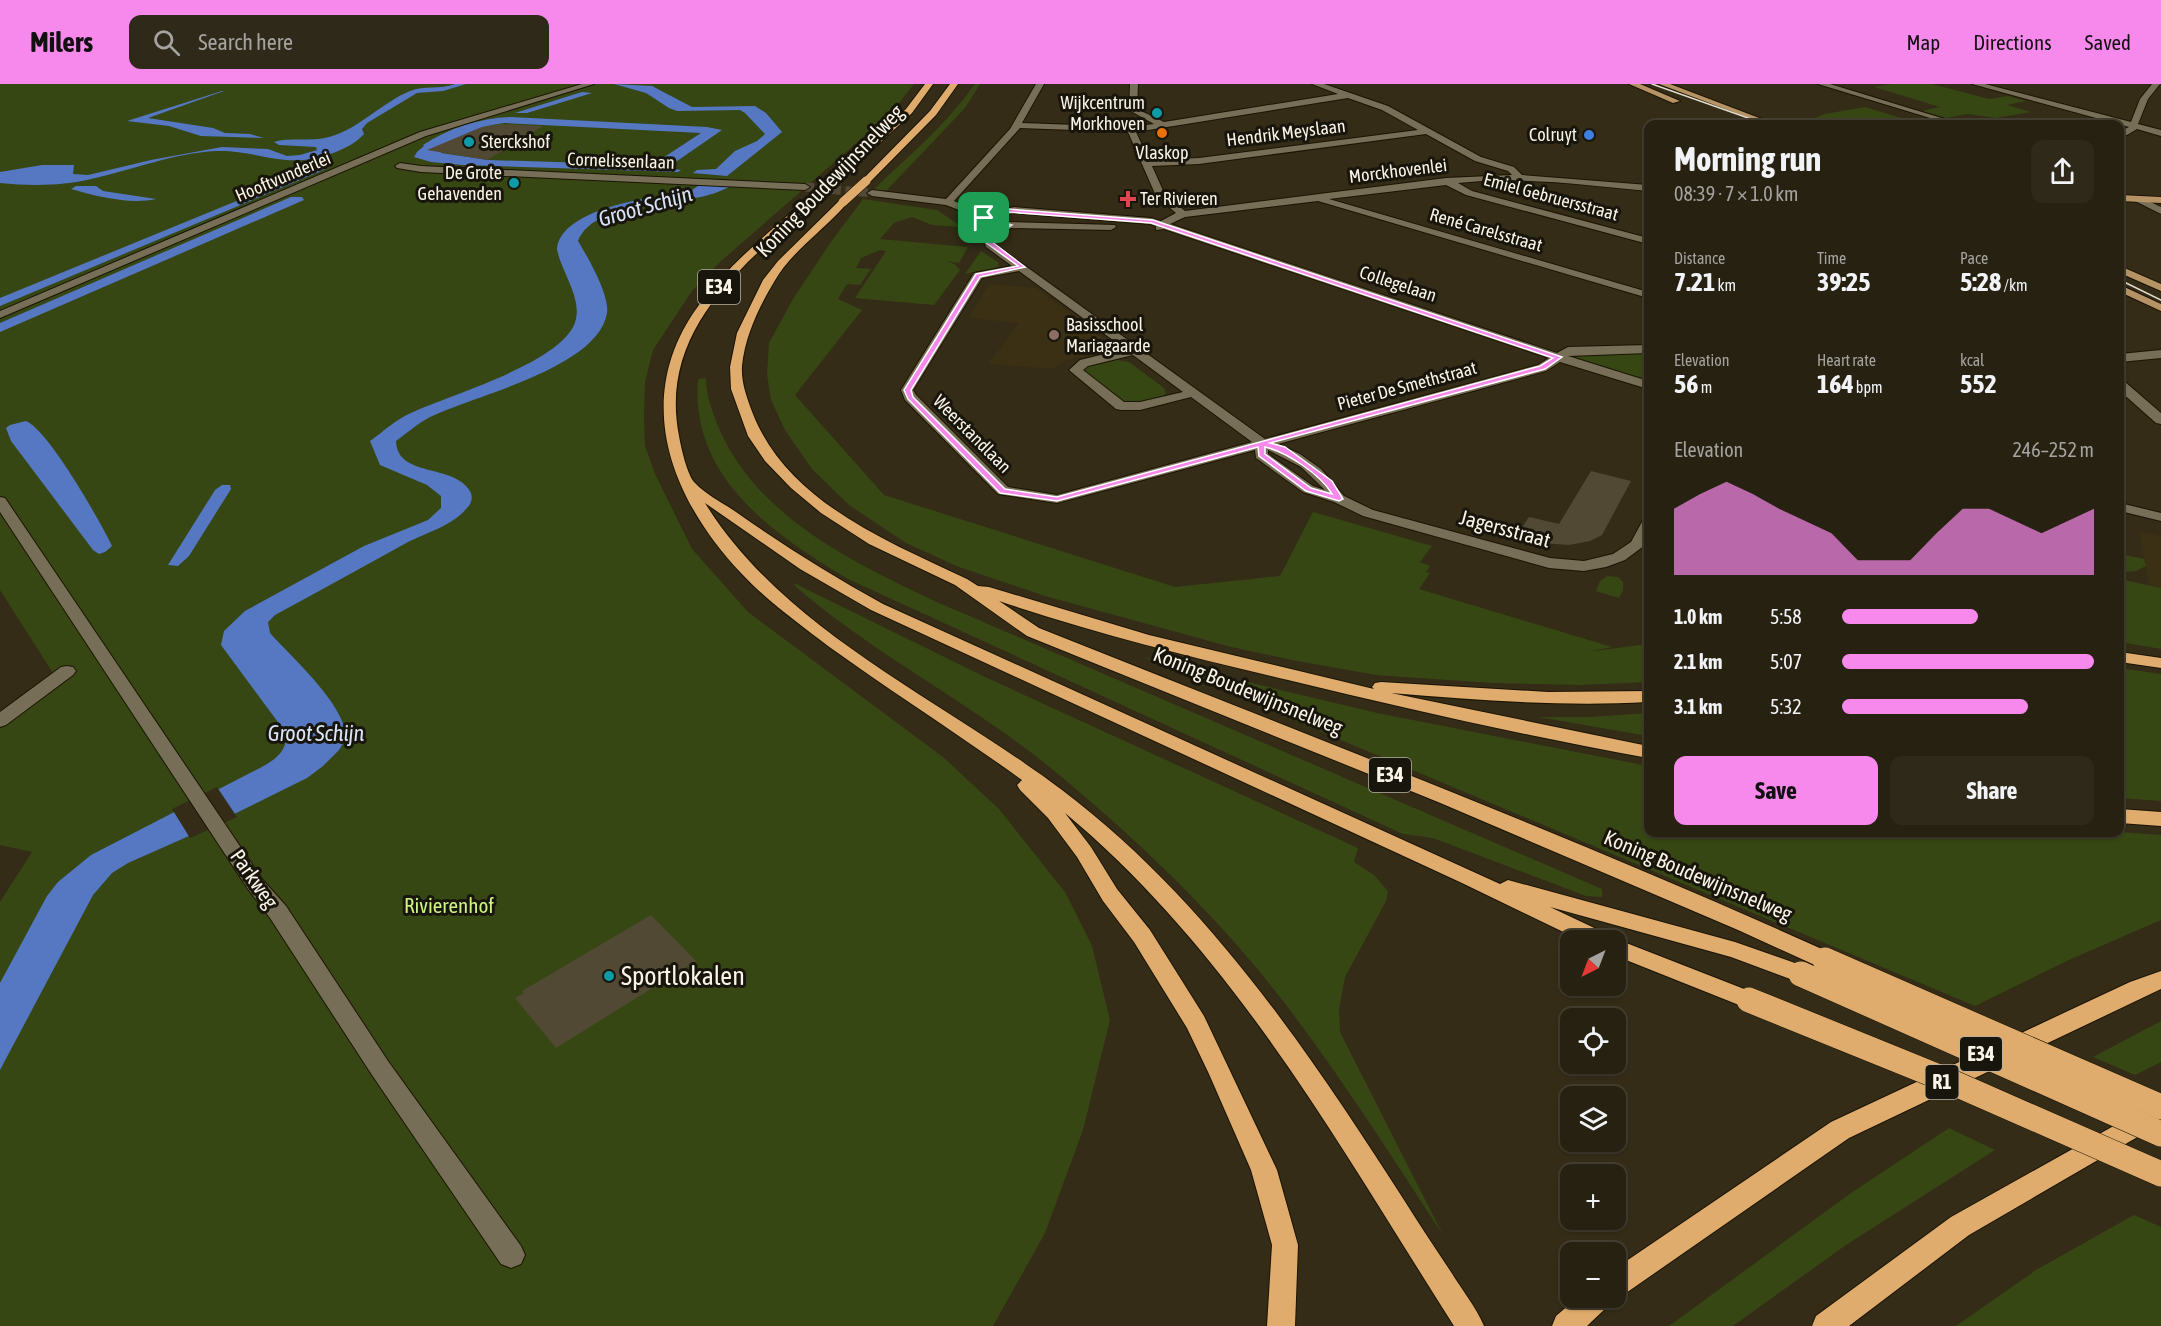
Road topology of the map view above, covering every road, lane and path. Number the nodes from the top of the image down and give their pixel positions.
1 (929, 84) edge
2 (954, 84) edge
3 (1040, 84) edge
4 (1134, 84) edge
5 (1316, 84) edge
6 (1633, 84) edge
7 (1663, 84) edge
8 (1822, 84) edge
9 (1976, 84) edge
10 (2156, 84) edge
11 (587, 85) edge
12 (1350, 94) junction
13 (1687, 105) dead end
14 (1760, 120) edge
15 (1944, 120) edge
16 (2107, 120) edge
17 (1017, 125) junction
18 (1163, 125) junction
19 (2124, 125) edge
20 (2133, 127) junction
21 (1131, 130) junction
22 (1429, 131) junction
23 (2124, 133) edge
24 (2161, 133) edge
25 (2124, 135) edge
26 (2161, 143) edge
27 (1146, 163) junction
28 (400, 166) dead end
29 (1519, 177) junction
30 (1446, 181) junction
31 (806, 187) tunnel mouth
32 (1644, 188) edge
33 (872, 193) tunnel mouth
34 (1315, 198) junction
35 (2124, 198) edge
36 (2138, 199) joint
37 (948, 202) junction
38 (2160, 207) edge
39 (2124, 208) edge
40 (1183, 214) junction
41 (984, 218) junction
42 (1009, 225) junction
43 (1160, 228) junction
44 (1644, 240) edge
45 (1023, 267) junction
46 (2124, 271) edge
47 (2161, 288) edge
48 (2124, 290) edge
49 (1644, 294) edge
50 (2161, 308) edge
51 (0, 315) edge
52 (1644, 349) edge
53 (1137, 350) junction
54 (2161, 354) edge
55 (1558, 357) junction
56 (2124, 358) edge
57 (1644, 384) edge
58 (2124, 388) edge
59 (1193, 393) junction
60 (2161, 420) edge
61 (1262, 443) junction
62 (689, 485) junction
63 (0, 501) edge
64 (2124, 508) edge
65 (2161, 517) edge
66 (1644, 531) edge
67 (961, 582) junction
68 (2124, 658) edge
69 (2161, 663) edge
70 (67, 671) dead end
71 (1322, 683) junction
72 (1644, 696) edge
73 (0, 721) edge
74 (979, 742) junction
75 (1644, 751) edge
76 (2124, 816) edge
77 (2161, 819) edge
78 (1469, 878) junction
79 (1578, 930) edge
80 (1626, 951) edge
81 (2161, 980) edge
82 (2161, 1108) edge
83 (2161, 1134) edge
84 (2161, 1174) edge
85 (511, 1255) dead end
86 (1626, 1277) edge
87 (1586, 1308) edge
88 (1281, 1326) edge
89 (1470, 1326) edge
90 (1566, 1326) edge
91 (1826, 1326) edge

1 - 62 highway, Koning Boudewijnsnelweg / E34, bridge
2 - 67 highway, Koning Boudewijnsnelweg / E34, bridge
3 - 17 street
4 - 18 street
5 - 12 street
6 - 13 main road
7 - 14 main road
8 - 15 street
9 - 16 street
10 - 20 street
11 - 51 street, Hooftvunderlei
12 - 18 street
12 - 22 street
17 - 21 street
17 - 37 street
18 - 21 street
19 - 20 street
20 - 23 street
20 - 24 street
21 - 27 street
22 - 27 street, Hendrik Meyslaan
22 - 29 street
25 - 26 street
27 - 40 street
28 - 31 street, Cornelissenlaan
29 - 30 street, Morckhovenlei
29 - 32 street, Morckhovenlei
30 - 34 street, Morckhovenlei
30 - 44 street, Emiel Gebruersstraat
33 - 37 street
34 - 40 street, Morckhovenlei
34 - 49 street, René Carelsstraat
35 - 36 main road
36 - 38 street
37 - 41 street, Collegelaan
38 - 39 main road
40 - 43 street, Morckhovenlei
41 - 42 street, Collegelaan
41 - 43 street, Collegelaan
42 - 43 street, Collegelaan
42 - 45 street
43 - 55 street, Collegelaan
45 - 53 street
45 - 61 street, Weerstandlaan
46 - 47 main road
48 - 50 main road
52 - 55 street
53 - 59 street
53 - 59 street
54 - 56 street
55 - 57 street, Collegelaan
55 - 61 street, Pieter De Smethstraat
58 - 60 street
59 - 61 street
61 - 66 street, Jagersstraat
62 - 74 highway, Koning Boudewijnsnelweg
62 - 78 highway, E34
63 - 85 street, Parkweg
64 - 65 street
67 - 71 highway
67 - 82 highway, Koning Boudewijnsnelweg / E34, bridge
68 - 69 highway
70 - 73 street
71 - 72 highway
71 - 75 highway
74 - 88 highway
74 - 89 highway
76 - 77 highway
78 - 79 highway, E34
78 - 83 highway, E34, bridge
80 - 84 highway, E34, bridge
81 - 86 highway, R1
82 - 91 highway
87 - 90 highway

